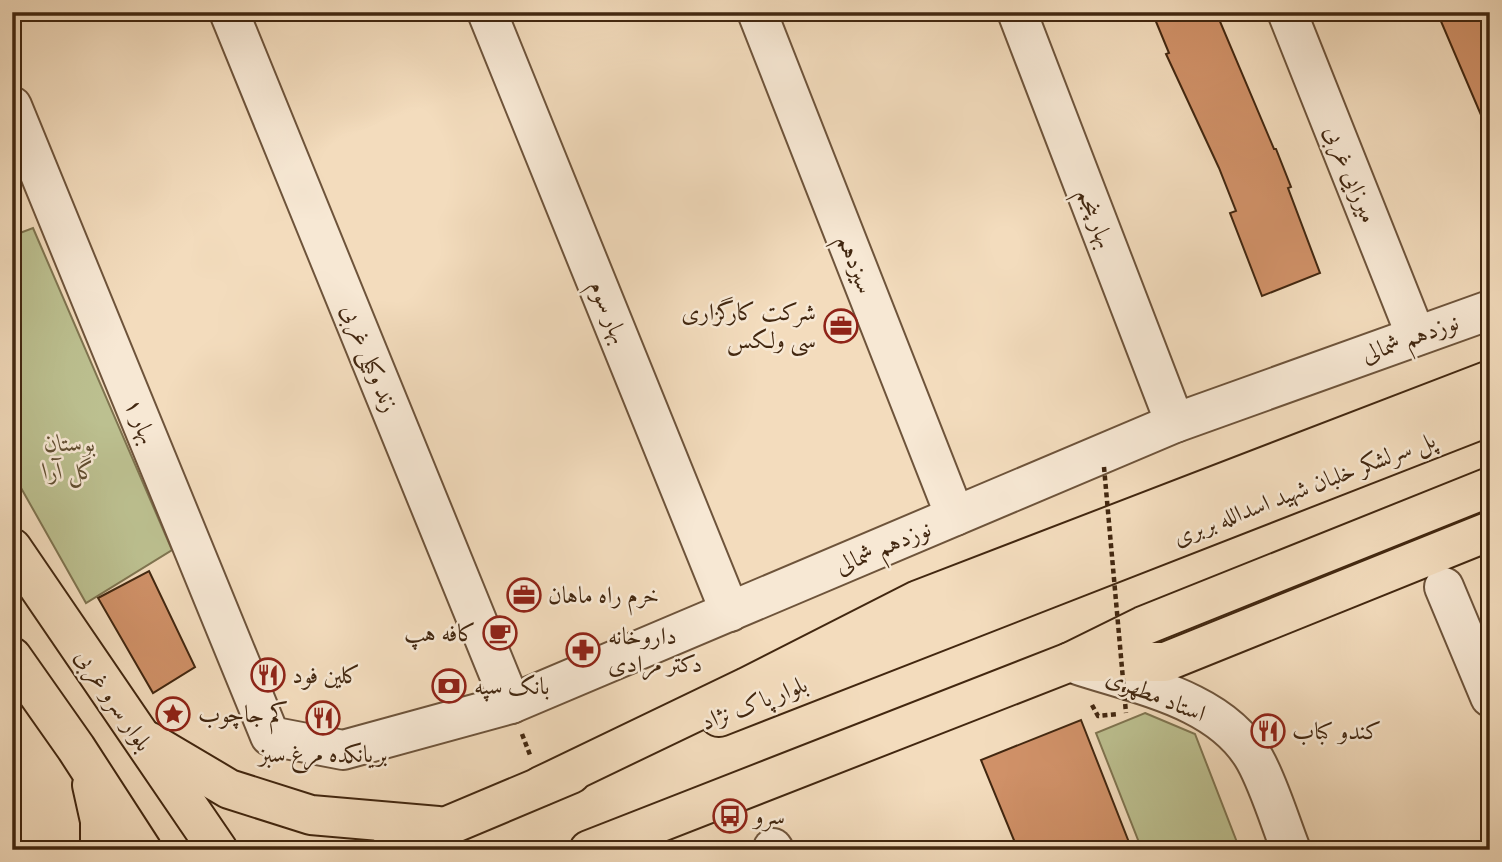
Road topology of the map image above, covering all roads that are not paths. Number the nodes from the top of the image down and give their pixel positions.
1 (229, 12) edge
2 (487, 12) edge
3 (757, 12) edge
4 (1017, 12) edge
5 (1287, 12) edge
6 (12, 106) edge
7 (1490, 310) edge
8 (1416, 336) junction
9 (1490, 380) edge
10 (1490, 416) edge
11 (1175, 423) junction
12 (1490, 487) edge
13 (955, 516) junction
14 (1490, 531) edge
15 (12, 548) edge
16 (1118, 560) joint
17 (1444, 587) dead end
18 (730, 611) junction
19 (12, 657) edge
20 (1070, 662) junction
21 (1490, 697) edge
22 (511, 704) junction
23 (137, 734) junction
24 (270, 736) joint
25 (76, 748) junction
26 (541, 786) junction
27 (441, 838) edge
28 (100, 850) edge
29 (142, 850) edge
30 (218, 850) edge
31 (390, 850) edge
32 (589, 850) edge
33 (1291, 850) edge

1 - 22 street, زند وکیلی غربی
2 - 18 street, بهار سوم
3 - 13 street, سیزدهم
4 - 11 street, بهار پنجم
5 - 8 street, میرزایی غربی
6 - 24 street, بهار ۱
7 - 8 street, نوزدهم شمالی
8 - 11 street, نوزدهم شمالی
9 - 26 main road
10 - 16 main road, پل سرلشکر خلبان شهید اسدالله بربری
11 - 13 street, نوزدهم شمالی
12 - 20 main road
13 - 18 street, نوزدهم شمالی
14 - 20 main road
15 - 23 main road, بلوار سرو غربی
16 - 26 main road, بلوار پاک نژاد
17 - 21 street
18 - 22 street, نوزدهم شمالی
19 - 25 main road
20 - 32 main road
20 - 33 street, استاد مطهری
22 - 24 street, نوزدهم شمالی
23 - 27 main road
23 - 30 main road, بلوار سرو غربی
25 - 28 main road
25 - 29 main road
26 - 27 main road, بلوار پاک نژاد
27 - 31 main road, بلوار پاک نژاد

